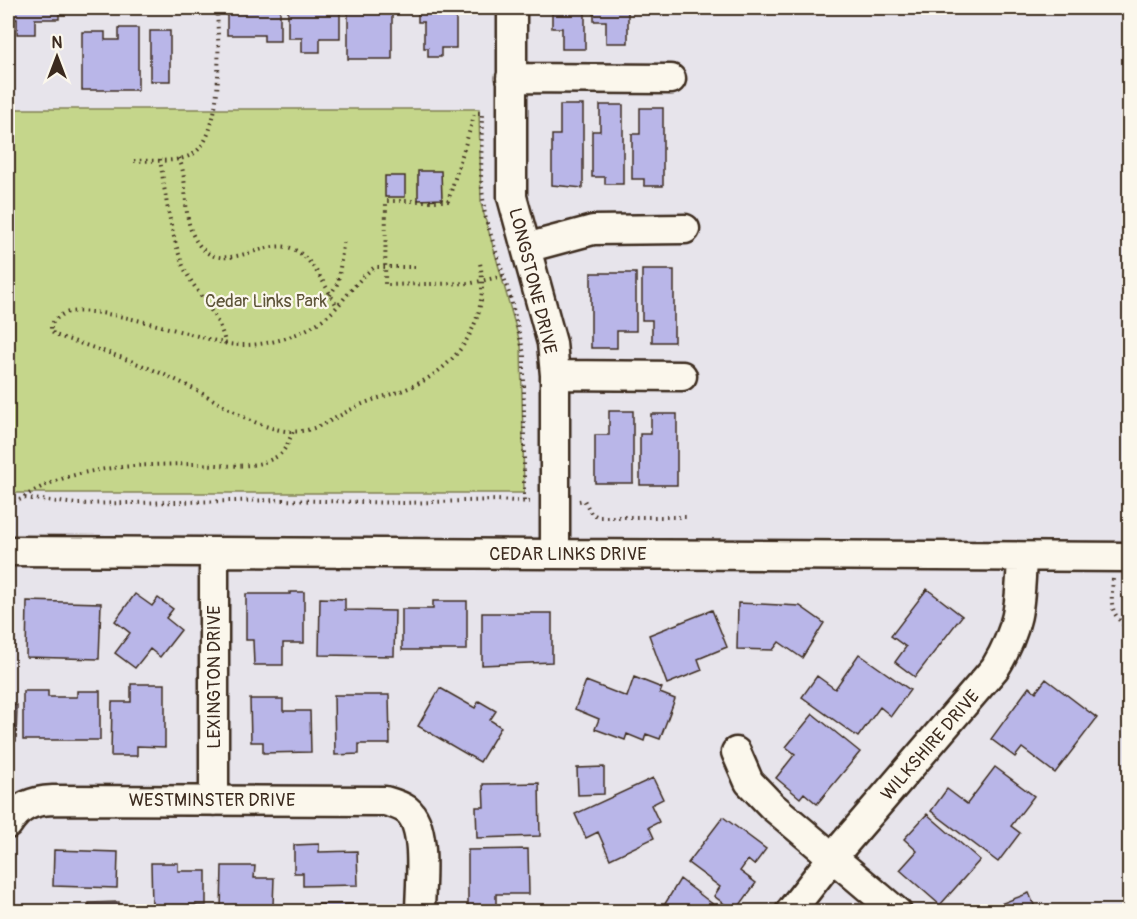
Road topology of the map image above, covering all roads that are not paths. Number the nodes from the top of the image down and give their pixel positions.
1 (512, 8) edge
2 (511, 78) junction
3 (670, 79) dead end
4 (685, 229) dead end
5 (526, 248) junction
6 (555, 375) junction
7 (681, 376) dead end
8 (8, 551) edge
9 (214, 553) junction
10 (555, 554) junction
11 (1022, 557) junction
12 (1122, 557) edge
13 (735, 752) dead end
14 (214, 801) junction
15 (12, 817) edge
16 (832, 858) junction
17 (420, 912) edge
18 (790, 912) edge
19 (897, 912) edge

1 - 2 street, LONGSTONE DRIVE
2 - 3 street
2 - 5 street, LONGSTONE DRIVE
4 - 5 street
5 - 6 street, LONGSTONE DRIVE
6 - 7 street
6 - 10 street, LONGSTONE DRIVE
8 - 9 street, CEDAR LINKS DRIVE
9 - 10 street, CEDAR LINKS DRIVE
9 - 14 street, LEXINGTON DRIVE
10 - 11 street, CEDAR LINKS DRIVE
11 - 12 street, CEDAR LINKS DRIVE
11 - 16 street, WILKSHIRE DRIVE
13 - 16 street
14 - 15 street, WESTMINSTER DRIVE
14 - 17 street, WESTMINSTER DRIVE
16 - 18 street, WILKSHIRE DRIVE
16 - 19 street

